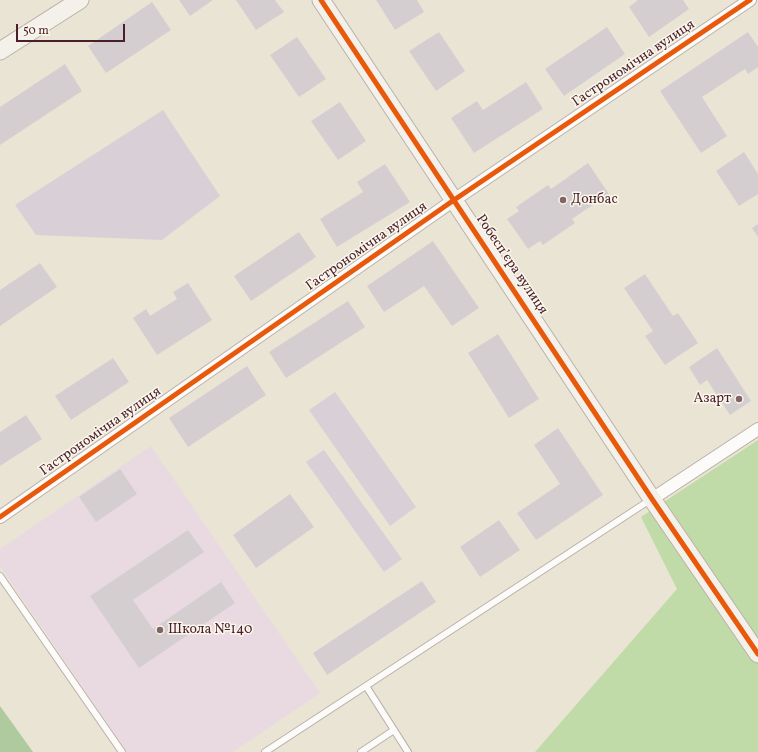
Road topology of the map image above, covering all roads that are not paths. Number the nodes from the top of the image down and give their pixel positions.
1 (80, 0) edge
2 (321, 0) edge
3 (750, 0) edge
4 (0, 51) edge
5 (454, 200) junction
6 (758, 429) edge
7 (652, 499) junction
8 (0, 518) edge
9 (0, 576) edge
10 (758, 654) edge
11 (366, 686) junction
12 (394, 730) junction
13 (122, 752) edge
14 (265, 752) edge
15 (361, 752) edge
16 (408, 752) edge

1 - 4 street
2 - 5 street, Робесп’єра вулиця
3 - 5 street, Гастрономічна вулиця
5 - 7 street, Робесп’єра вулиця
5 - 8 street, Гастрономічна вулиця
6 - 7 street
7 - 10 street, Робесп’єра вулиця
7 - 11 lane
9 - 13 lane
11 - 12 lane
11 - 14 lane
12 - 15 lane
12 - 16 lane

